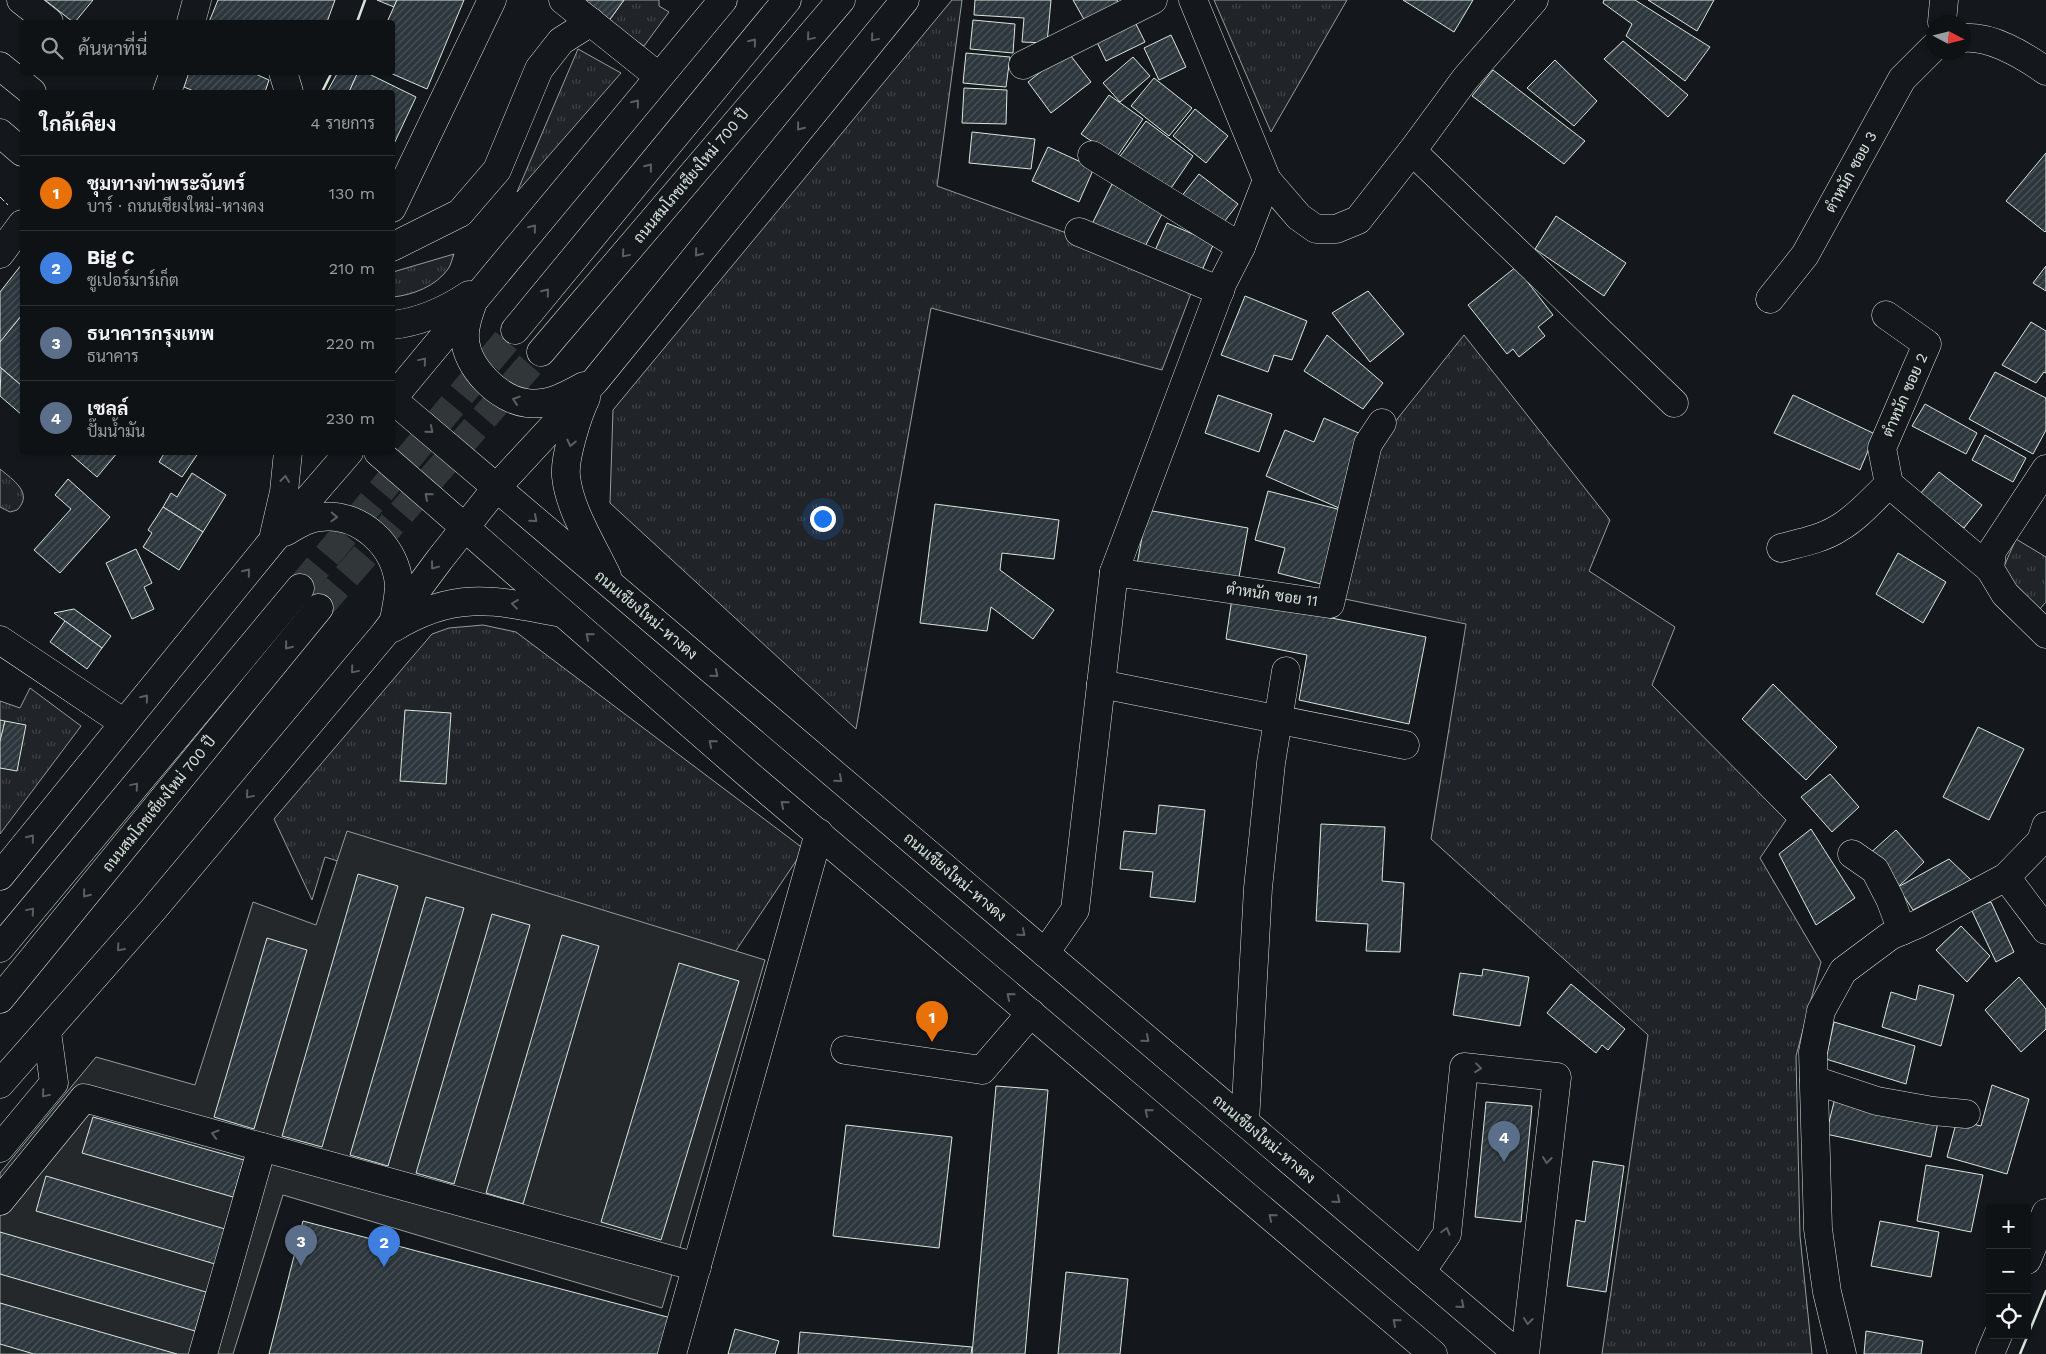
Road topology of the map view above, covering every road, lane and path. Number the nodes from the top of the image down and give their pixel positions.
1 (21, 0) edge
2 (197, 0) edge
3 (492, 0) edge
4 (564, 0) edge
5 (723, 0) edge
6 (787, 0) edge
7 (841, 0) edge
8 (905, 0) edge
9 (1153, 0) edge
10 (1193, 0) edge
11 (1534, 0) edge
12 (1944, 0) edge
13 (1943, 15) edge
14 (46, 20) edge
15 (192, 20) edge
16 (591, 22) junction
17 (1971, 38) edge
18 (1926, 55) edge
19 (1023, 65) dead end
20 (0, 66) edge
21 (2046, 71) edge
22 (173, 75) edge
23 (284, 75) edge
24 (658, 76) junction
25 (30, 90) edge
26 (168, 90) edge
27 (288, 90) edge
28 (0, 134) edge
29 (20, 150) edge
30 (1412, 152) junction
31 (1092, 155) dead end
32 (1268, 180) junction
33 (395, 202) edge
34 (20, 227) edge
35 (1079, 232) dead end
36 (395, 246) edge
37 (1241, 247) junction
38 (0, 254) edge
39 (491, 279) junction
40 (1220, 291) junction
41 (1770, 299) dead end
42 (474, 300) junction
43 (1886, 315) dead end
44 (395, 324) edge
45 (515, 330) tunnel mouth
46 (541, 352) tunnel mouth
47 (595, 381) junction
48 (395, 397) edge
49 (395, 401) edge
50 (1674, 403) dead end
51 (1382, 423) dead end
52 (288, 455) edge
53 (346, 455) edge
54 (381, 455) edge
55 (2046, 468) edge
56 (1889, 484) junction
57 (498, 488) junction
58 (465, 528) junction
59 (274, 539) junction
60 (1780, 548) dead end
61 (1990, 569) junction
62 (1114, 572) junction
63 (612, 586) junction
64 (300, 588) tunnel mouth
65 (319, 608) tunnel mouth
66 (563, 613) junction
67 (389, 627) junction
68 (2046, 634) edge
69 (0, 640) edge
70 (1286, 671) dead end
71 (1101, 684) junction
72 (1278, 721) junction
73 (124, 724) junction
74 (1405, 745) dead end
75 (819, 833) junction
76 (2044, 839) edge
77 (1852, 854) dead end
78 (0, 876) edge
79 (2006, 877) junction
80 (1902, 930) junction
81 (2046, 930) edge
82 (0, 948) edge
83 (1045, 953) junction
84 (0, 999) edge
85 (1031, 1014) junction
86 (46, 1032) junction
87 (845, 1050) dead end
88 (1814, 1080) junction
89 (0, 1084) edge
90 (1966, 1114) dead end
91 (1245, 1122) junction
92 (0, 1148) edge
93 (262, 1148) junction
94 (0, 1201) edge
95 (2046, 1212) edge
96 (2031, 1250) edge
97 (697, 1267) junction
98 (1421, 1272) junction
99 (1996, 1339) edge
100 (202, 1354) edge
101 (672, 1354) edge
102 (1433, 1354) edge
103 (1518, 1354) edge
104 (1525, 1354) edge
105 (1842, 1354) edge
106 (1990, 1354) edge

1 - 14 main road
2 - 15 main road
3 - 33 main road
4 - 16 main road
5 - 24 main road
45 -> 6 main road
7 -> 46 main road, ถนนสมโภชเชียงใหม่ 700 ปี
8 -> 47 main road
9 - 19 main road
10 - 32 main road
11 - 30 main road
12 - 13 main road
16 - 24 main road
16 - 36 main road
17 - 21 main road
18 - 41 main road, ตำหนัก ซอย 3
20 - 25 main road
22 - 26 main road
23 - 27 main road
39 -> 24 main road
28 - 29 main road
30 - 32 main road
30 - 50 main road
31 - 37 main road
32 - 37 main road
34 - 38 main road
35 - 40 main road
37 - 40 main road
39 - 42 main road
39 - 44 main road
40 - 62 main road
47 -> 42 main road
48 -> 42 main road
43 - 56 main road, ตำหนัก ซอย 2
47 - 57 main road
47 -> 63 main road
49 -> 57 main road, ถนนเชียงใหม่-หางดง
51 - 62 main road, ตำหนัก ซอย 11
59 -> 52 main road
53 - 59 main road
58 -> 54 main road
55 - 61 main road
56 - 60 main road
56 - 61 main road
57 - 58 main road
57 -> 63 main road, ถนนเชียงใหม่-หางดง
58 - 66 main road
58 -> 67 main road
59 -> 67 main road
73 -> 59 main road
61 - 68 main road
62 - 71 main road
63 -> 83 main road, ถนนเชียงใหม่-หางดง
82 -> 64 main road, ถนนสมโภชเชียงใหม่ 700 ปี
65 -> 84 main road, ถนนสมโภชเชียงใหม่ 700 ปี
66 -> 67 main road
75 -> 66 main road
67 -> 86 main road
69 - 73 main road
70 - 72 main road
71 - 72 main road
71 - 83 main road
72 - 74 main road
72 - 91 main road
78 -> 73 main road
85 -> 75 main road
75 - 97 main road
76 - 79 main road
77 - 80 main road
79 - 80 main road
79 - 81 main road
80 - 88 main road
83 -> 91 main road, ถนนเชียงใหม่-หางดง
85 - 87 main road
102 -> 85 main road
86 - 89 main road
86 -> 92 main road
88 - 90 main road
88 - 105 main road
91 -> 98 main road, ถนนเชียงใหม่-หางดง
93 -> 94 main road
93 - 97 main road
93 - 100 main road
95 - 96 main road
97 - 101 main road
98 -> 103 main road, ถนนเชียงใหม่-หางดง
98 -> 104 main road
99 - 106 main road

